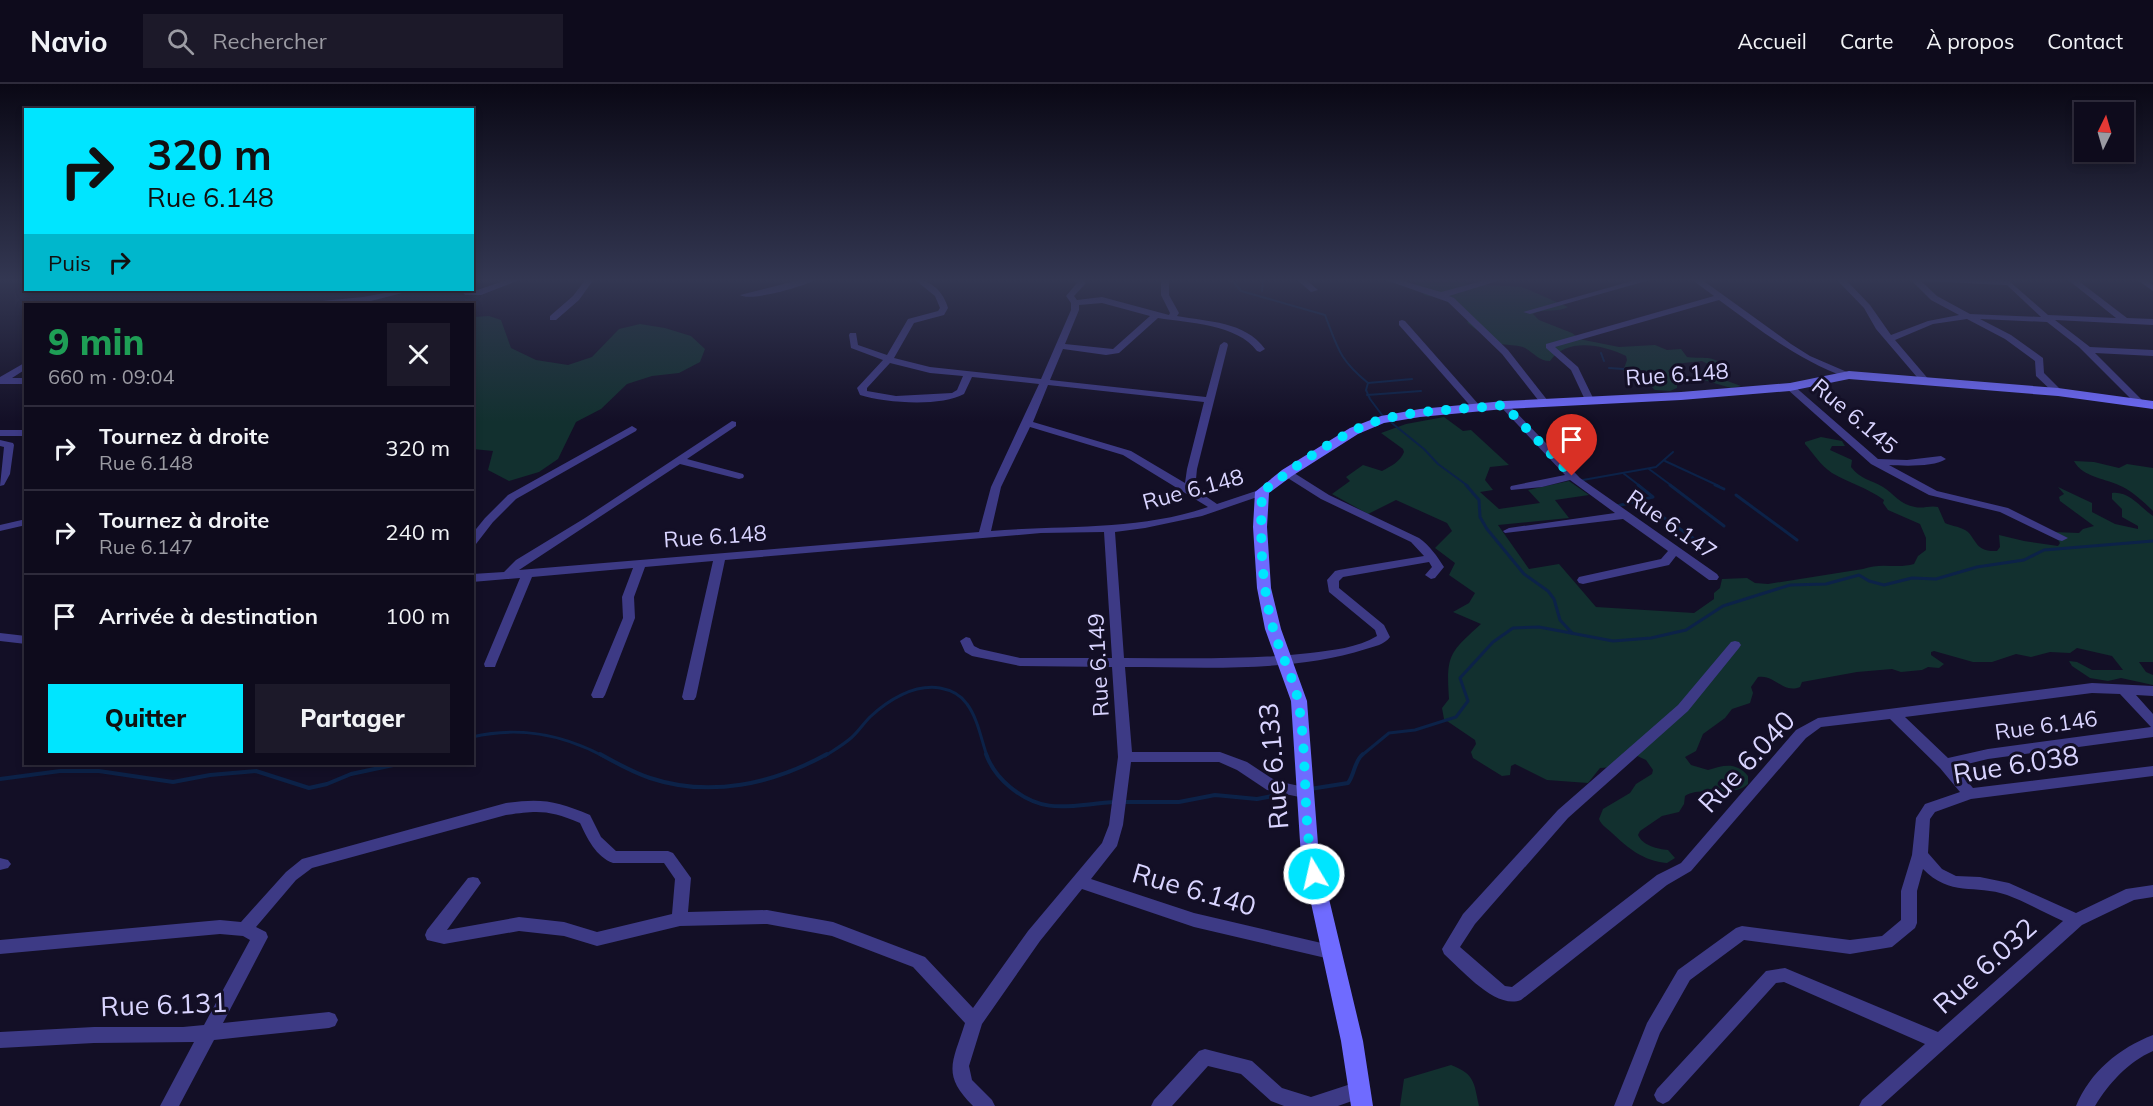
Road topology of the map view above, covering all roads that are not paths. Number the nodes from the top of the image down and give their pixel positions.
1 (908, 327) edge
2 (1068, 327) edge
3 (1143, 327) edge
4 (1224, 327) edge
5 (1405, 327) edge
6 (1479, 327) edge
7 (1617, 327) edge
8 (1760, 327) edge
9 (1879, 327) joint
10 (1917, 327) edge
11 (1987, 327) edge
12 (2058, 327) edge
13 (1906, 331) junction
14 (853, 335) dead end
15 (1890, 339) junction
16 (1224, 345) dead end
17 (1059, 346) junction
18 (1260, 348) dead end
19 (2087, 350) junction
20 (2153, 353) edge
21 (888, 360) junction
22 (24, 366) edge
23 (968, 375) junction
24 (1849, 375) junction
25 (1, 380) edge
26 (24, 381) edge
27 (1044, 381) junction
28 (1924, 381) junction
29 (1790, 387) junction
30 (2058, 392) junction
31 (1210, 400) junction
32 (1589, 400) junction
33 (1545, 403) junction
34 (2140, 403) junction
35 (1504, 405) junction
36 (2153, 405) edge
37 (1477, 408) junction
38 (1027, 423) junction
39 (732, 424) dead end
40 (632, 429) dead end
41 (24, 433) edge
42 (0, 434) edge
43 (0, 443) edge
44 (1941, 459) dead end
45 (678, 460) junction
46 (1875, 462) junction
47 (1287, 473) junction
48 (739, 476) dead end
49 (1572, 476) junction
50 (0, 483) edge
51 (1515, 488) dead end
52 (1190, 489) junction
53 (1262, 492) junction
54 (1216, 508) junction
55 (1625, 515) junction
56 (24, 522) edge
57 (0, 528) edge
58 (1109, 529) junction
59 (1509, 531) dead end
60 (984, 535) junction
61 (2062, 538) dead end
62 (474, 539) edge
63 (1675, 550) junction
64 (720, 557) junction
65 (1433, 558) junction
66 (641, 562) junction
67 (528, 572) junction
68 (508, 574) junction
69 (1431, 575) dead end
70 (1713, 577) dead end
71 (474, 578) edge
72 (1583, 580) dead end
73 (0, 637) edge
74 (20, 640) edge
75 (966, 641) dead end
76 (1736, 645) dead end
77 (1284, 660) junction
78 (1117, 663) junction
79 (490, 664) dead end
80 (2122, 688) junction
81 (2153, 690) edge
82 (598, 695) dead end
83 (689, 697) dead end
84 (1893, 714) junction
85 (2153, 723) edge
86 (2153, 732) edge
87 (1125, 757) junction
88 (1945, 765) junction
89 (2153, 771) edge
90 (1304, 792) junction
91 (1970, 794) junction
92 (1920, 855) junction
93 (1080, 882) junction
94 (473, 883) dead end
95 (2153, 891) edge
96 (680, 919) junction
97 (2076, 920) junction
98 (252, 933) junction
99 (0, 947) edge
100 (1330, 951) junction
101 (329, 1020) dead end
102 (974, 1021) junction
103 (208, 1033) junction
104 (0, 1040) edge
105 (1941, 1042) junction
106 (2153, 1043) edge
107 (1663, 1095) dead end
108 (1361, 1098) edge
109 (169, 1106) edge
110 (986, 1106) edge
111 (1160, 1106) edge
112 (1623, 1106) edge
113 (1868, 1106) edge
114 (2085, 1106) edge

1 - 21 street
2 - 17 street
3 - 17 street
4 - 18 street
5 - 37 street
6 - 33 street
7 - 32 street
8 - 24 street
9 - 13 street
9 - 15 street
10 - 13 street
11 - 30 street
12 - 19 street
13 - 15 street
14 - 21 street
15 - 28 street
16 - 31 street
17 - 27 street
19 - 20 street
19 - 34 street
21 - 23 street
21 - 23 street
22 - 25 street
23 - 27 street
24 - 28 street, Rue 6.148
24 - 29 street, Rue 6.148
25 - 26 street
27 - 31 street
27 - 38 street
28 - 30 street, Rue 6.148
29 - 32 street, Rue 6.148
29 - 46 street, Rue 6.145
30 - 34 street, Rue 6.148
31 - 52 street
32 - 33 street, Rue 6.148
33 - 35 street, Rue 6.148
34 - 36 street, Rue 6.148
35 - 37 street, Rue 6.148
35 - 49 street, Rue 6.147
37 - 47 street, Rue 6.148
38 - 52 street
38 - 60 street
39 - 45 street
40 - 62 street
41 - 42 street
43 - 50 street
44 - 46 street
45 - 48 street
45 - 68 street
46 - 61 street, Rue 6.145
47 - 53 street, Rue 6.148
47 - 65 street
49 - 51 street
49 - 55 street, Rue 6.147
52 - 54 street
53 - 54 street, Rue 6.148
53 - 77 street, Rue 6.133
54 - 58 street, Rue 6.148
55 - 59 street
55 - 63 street, Rue 6.147
56 - 57 street
58 - 60 street, Rue 6.148
58 - 78 street, Rue 6.149
60 - 64 street, Rue 6.148
63 - 70 street, Rue 6.147
63 - 72 street
64 - 66 street, Rue 6.148
64 - 83 street
65 - 69 street
65 - 77 street
66 - 67 street, Rue 6.148
66 - 82 street
67 - 68 street, Rue 6.148
67 - 79 street
68 - 71 street, Rue 6.148
73 - 74 street
75 - 78 street
76 - 84 street, Rue 6.040
77 - 78 street
77 - 90 street, Rue 6.133
78 - 87 street, Rue 6.149
80 - 81 street, Rue 6.040
80 - 84 street, Rue 6.040
80 - 85 street
84 - 88 street
86 - 88 street, Rue 6.146
87 - 90 street
87 - 93 street, Rue 6.149
88 - 91 street
89 - 91 street, Rue 6.038
90 - 100 street, Rue 6.133
91 - 92 street, Rue 6.038
92 - 97 street
92 - 112 street, Rue 6.038
93 - 100 street, Rue 6.140
93 - 102 street, Rue 6.149
94 - 96 street
95 - 97 street, Rue 6.032
96 - 98 street
96 - 102 street
97 - 105 street, Rue 6.032
98 - 99 street
98 - 103 street
100 - 108 street, Rue 6.133
101 - 103 street, Rue 6.131
102 - 110 street
103 - 104 street, Rue 6.131
103 - 109 street
105 - 107 street
105 - 113 street, Rue 6.032
106 - 114 street
108 - 111 street

